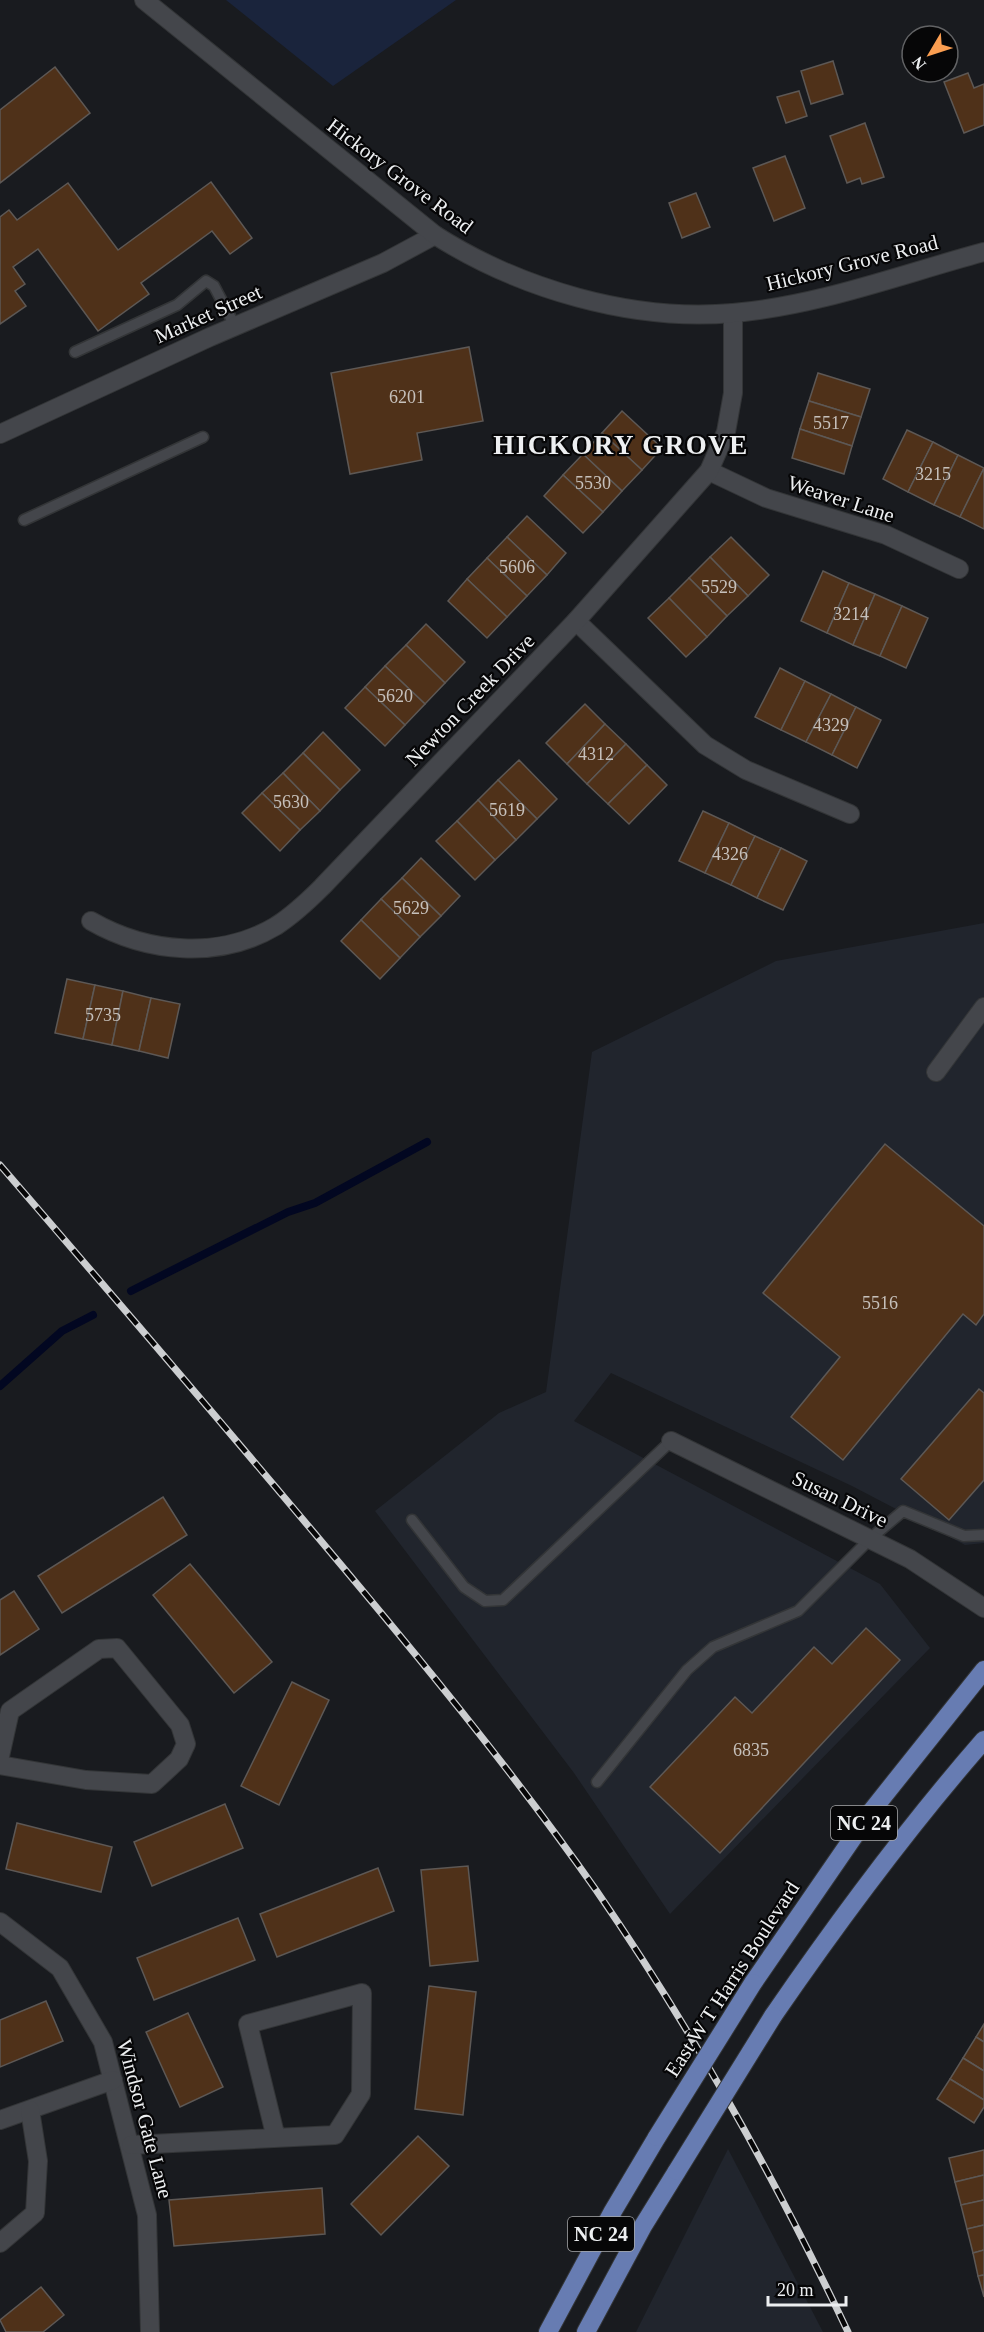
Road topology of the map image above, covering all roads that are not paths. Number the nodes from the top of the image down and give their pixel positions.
1 (144, 0) edge
2 (435, 235) junction
3 (984, 252) edge
4 (733, 314) junction
5 (235, 326) junction
6 (75, 352) dead end
7 (0, 434) edge
8 (203, 437) dead end
9 (709, 471) junction
10 (24, 520) dead end
11 (959, 569) dead end
12 (576, 621) junction
13 (850, 814) dead end
14 (91, 921) dead end
15 (984, 1007) edge
16 (936, 1072) dead end
17 (671, 1441) joint
18 (412, 1520) dead end
19 (984, 1535) edge
20 (871, 1538) junction
21 (984, 1608) edge
22 (984, 1670) edge
23 (984, 1740) edge
24 (0, 1756) edge
25 (0, 1765) edge
26 (597, 1782) dead end
27 (0, 1922) edge
28 (113, 2080) junction
29 (30, 2110) junction
30 (0, 2120) edge
31 (276, 2138) junction
32 (131, 2145) junction
33 (0, 2243) edge
34 (150, 2332) edge
35 (549, 2332) edge
36 (586, 2332) edge

1 - 2 street, Hickory Grove Road
2 - 4 street, Hickory Grove Road
2 - 5 street, Market Street
3 - 4 street, Hickory Grove Road
4 - 9 street, Newton Creek Drive
5 - 6 lane
5 - 7 street, Market Street
8 - 10 lane
9 - 11 street, Weaver Lane
9 - 12 street, Newton Creek Drive
12 - 13 street
12 - 14 street, Newton Creek Drive
15 - 16 street
17 - 18 lane
17 - 20 street, Susan Drive
19 - 20 lane
20 - 21 street, Susan Drive
20 - 26 lane
22 - 35 main road, East W T Harris Boulevard / NC 24, bridge
23 - 36 main road, NC 24, bridge
24 - 25 street
27 - 28 street, Windsor Gate Lane
28 - 29 street
28 - 32 street, Windsor Gate Lane
29 - 30 street
29 - 33 street
31 - 31 street
31 - 32 street
32 - 34 street, Windsor Gate Lane

